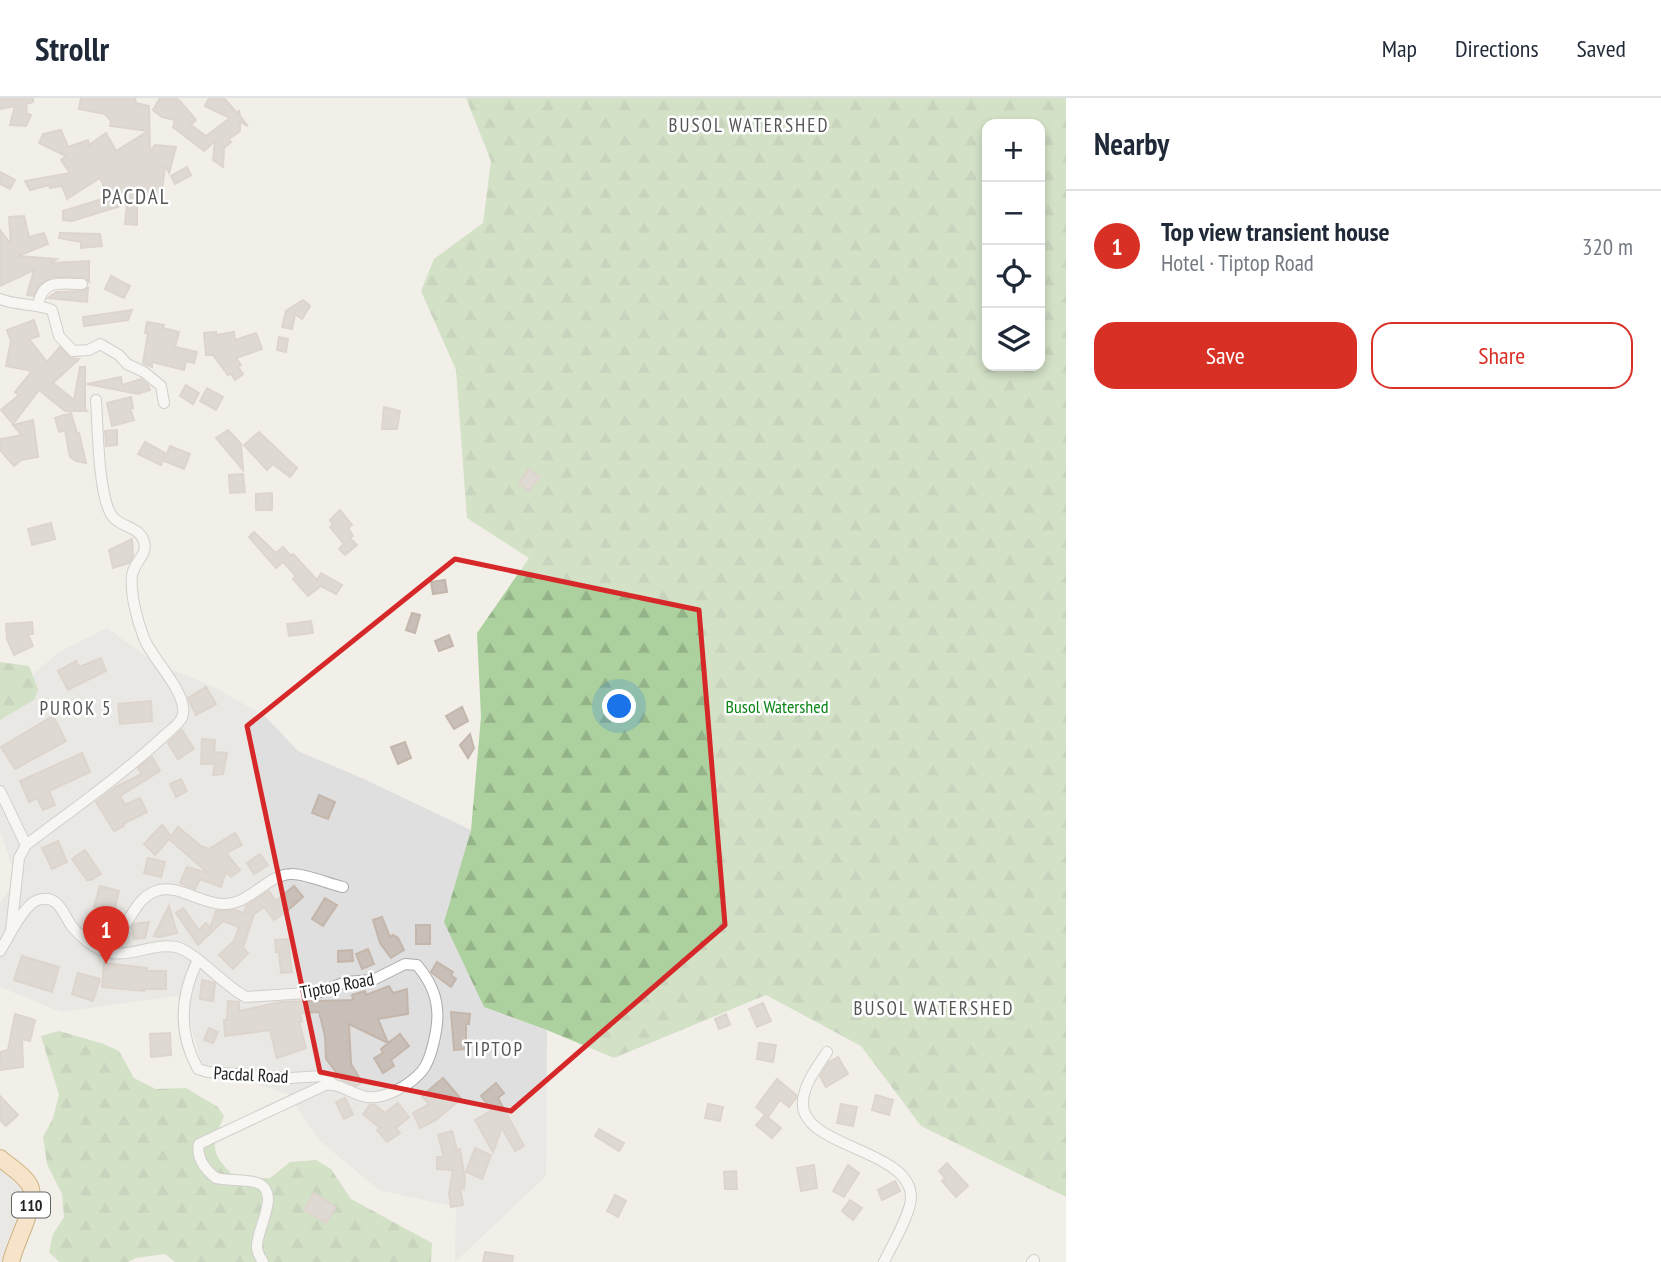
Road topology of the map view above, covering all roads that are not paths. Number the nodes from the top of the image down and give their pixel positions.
1 (82, 284) dead end
2 (0, 299) edge
3 (38, 305) junction
4 (96, 400) dead end
5 (164, 402) dead end
6 (0, 791) edge
7 (26, 845) junction
8 (343, 887) dead end
9 (11, 934) junction
10 (85, 938) junction
11 (0, 951) edge
12 (198, 960) junction
13 (827, 1052) dead end
14 (332, 1084) junction
15 (0, 1158) edge
16 (11, 1262) edge
17 (263, 1262) edge
18 (884, 1262) edge

1 - 3 street
2 - 3 street
3 - 5 street
4 - 7 street
6 - 7 street
7 - 9 street
8 - 10 street
9 - 10 street, Tiptop Road
9 - 11 street, Tiptop Road
10 - 12 street, Tiptop Road
12 - 14 street, Pacdal Road
12 - 14 street, Tiptop Road
13 - 18 street
14 - 17 street
15 - 16 main road, 110

